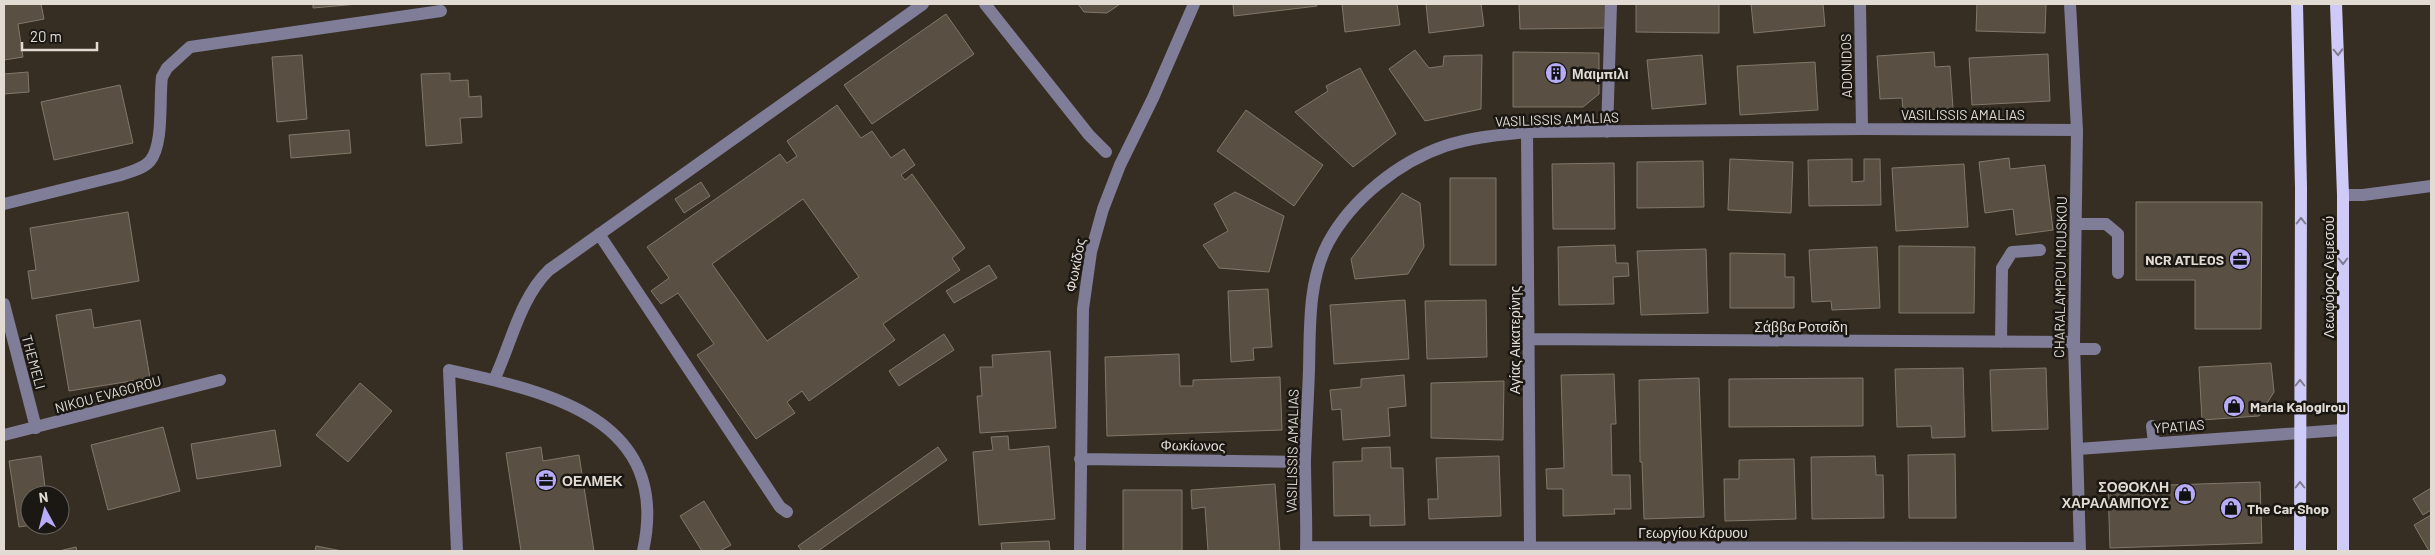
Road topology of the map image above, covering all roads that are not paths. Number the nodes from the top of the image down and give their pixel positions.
1 (923, 4) edge
2 (985, 4) edge
3 (1194, 4) edge
4 (1611, 4) edge
5 (1860, 4) edge
6 (2070, 4) edge
7 (2296, 4) edge
8 (2336, 4) edge
9 (441, 11) dead end
10 (1862, 128) junction
11 (2077, 130) junction
12 (1527, 132) junction
13 (1607, 132) junction
14 (1106, 152) dead end
15 (2431, 186) edge
16 (2343, 195) junction
17 (4, 204) edge
18 (2076, 224) junction
19 (599, 234) junction
20 (2040, 250) dead end
21 (2118, 273) dead end
22 (4, 304) edge
23 (1529, 339) junction
24 (2001, 342) junction
25 (2074, 346) junction
26 (2095, 349) dead end
27 (220, 380) dead end
28 (494, 380) junction
29 (2152, 426) dead end
30 (36, 428) junction
31 (2342, 430) junction
32 (2300, 432) junction
33 (4, 435) edge
34 (2154, 443) junction
35 (2078, 449) junction
36 (1080, 458) junction
37 (1305, 462) junction
38 (787, 512) dead end
39 (1530, 547) junction
40 (1306, 549) edge
41 (2080, 550) edge
42 (457, 551) edge
43 (643, 551) edge
44 (1080, 551) edge
45 (2300, 551) edge
46 (2342, 551) edge

1 - 19 street
2 - 14 street
3 - 36 street, Φωκίδος
4 - 13 street
5 - 10 street, ADONIDOS
6 - 11 street, CHARALAMPOU MOUSKOU
32 -> 7 main road, Λεωφόρος Λεμεσού
8 -> 16 main road, Λεωφόρος Λεμεσού
9 - 17 street
10 - 11 street, VASILISSIS AMALIAS
10 - 13 street, VASILISSIS AMALIAS
11 - 18 street, CHARALAMPOU MOUSKOU
12 - 13 street, VASILISSIS AMALIAS
12 - 23 street, Αγίας Αικατερίνης
12 - 37 street, VASILISSIS AMALIAS
15 - 16 street
16 -> 31 main road, Λεωφόρος Λεμεσού
18 - 21 street
18 - 25 street, CHARALAMPOU MOUSKOU
19 - 28 street
19 - 38 street
20 - 24 street
22 - 30 street, THEMELI
23 - 24 street, Σάββα Ροτσίδη
23 - 39 street, Αγίας Αικατερίνης
24 - 25 street, Σάββα Ροτσίδη
25 - 26 street, Σάββα Ροτσίδη
25 - 35 street, CHARALAMPOU MOUSKOU
27 - 30 street, NIKOU EVAGOROU
28 - 42 street
28 - 43 street
29 - 34 street
30 - 33 street, NIKOU EVAGOROU
31 - 32 street, YPATIAS
31 - 46 main road, Λεωφόρος Λεμεσού
32 - 34 street, YPATIAS
45 -> 32 main road, Λεωφόρος Λεμεσού
34 - 35 street, YPATIAS
35 - 41 street, CHARALAMPOU MOUSKOU
36 - 37 street, Φωκίωνος
36 - 44 street, Φωκίδος
37 - 40 street, VASILISSIS AMALIAS
39 - 40 street, Γεωργίου Κάρυου
39 - 41 street, Γεωργίου Κάρυου

